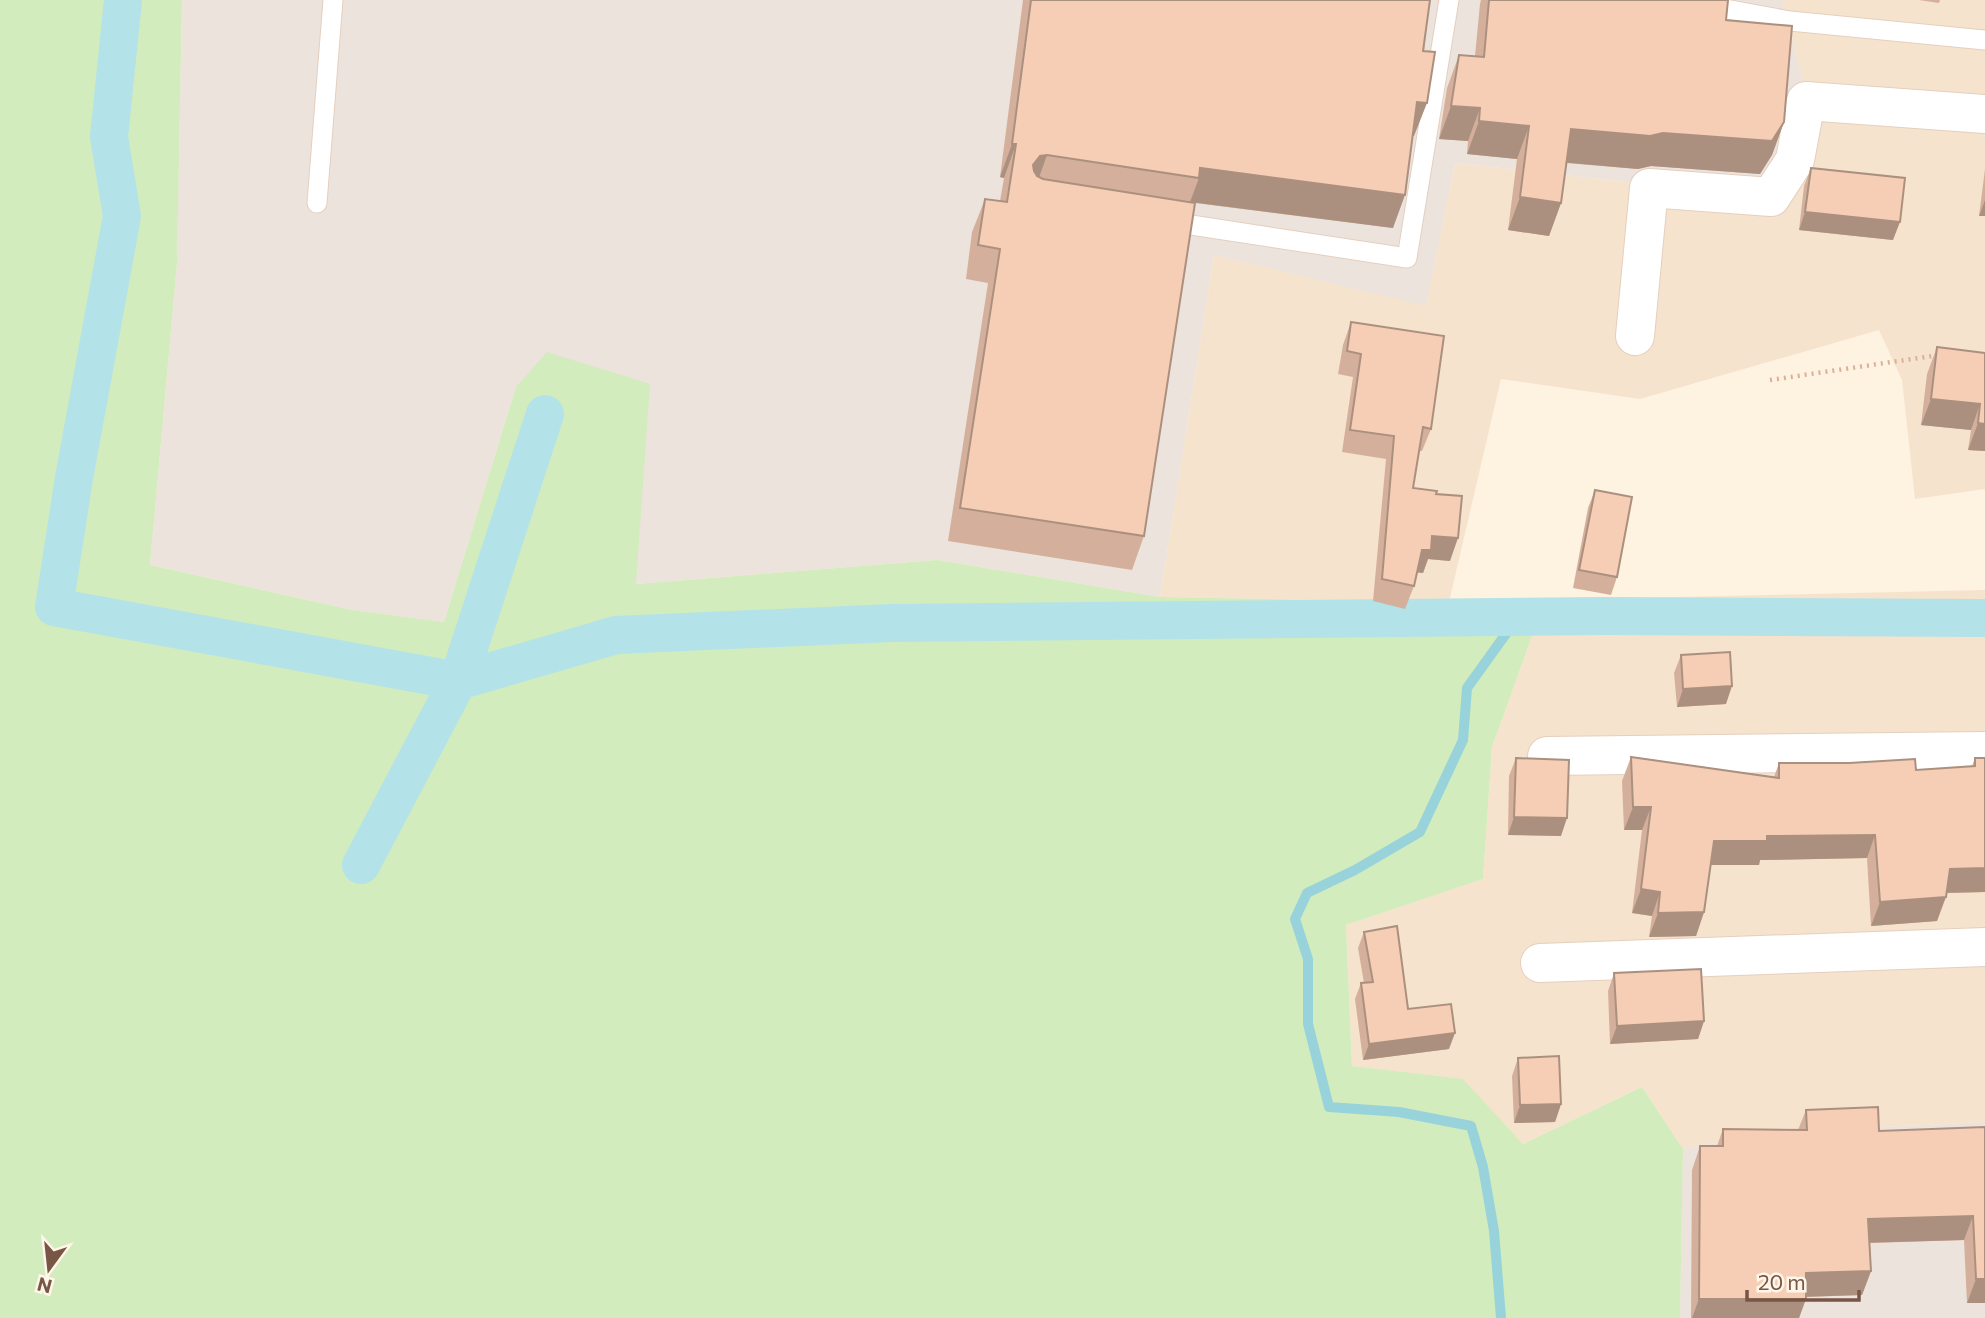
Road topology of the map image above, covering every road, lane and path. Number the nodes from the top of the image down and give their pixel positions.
1 (333, 0) edge
2 (1449, 0) edge
3 (1676, 0) edge
4 (1985, 40) edge
5 (1985, 114) edge
6 (317, 204) dead end
7 (1153, 219) edge
8 (1635, 337) dead end
9 (1946, 355) edge
10 (1770, 380) dead end
11 (1985, 751) edge
12 (1546, 756) edge
13 (1985, 947) edge
14 (1540, 963) dead end

1 - 6 lane
2 - 7 lane
3 - 4 lane
5 - 8 street
9 - 10 path
11 - 12 street
13 - 14 street

